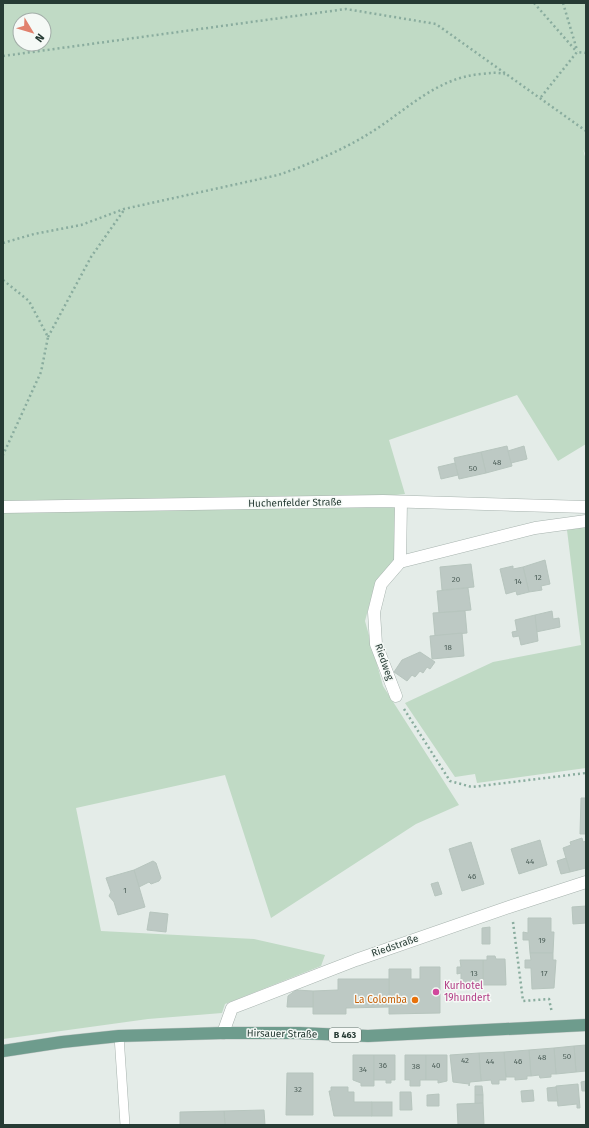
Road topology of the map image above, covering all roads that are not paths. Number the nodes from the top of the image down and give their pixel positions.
1 (401, 502) junction
2 (3, 507) edge
3 (586, 507) edge
4 (586, 521) edge
5 (400, 562) junction
6 (396, 696) road end
7 (586, 882) edge
8 (586, 1025) edge
9 (223, 1033) junction
10 (119, 1036) junction
11 (3, 1051) edge
12 (125, 1125) edge

1 - 2 street, Huchenfelder Straße
1 - 3 street, Huchenfelder Straße
1 - 5 street
4 - 5 street
5 - 6 street, Riedweg
7 - 9 street, Riedstraße
8 - 9 main road, Hirsauer Straße / B 463
9 - 10 main road, Hirsauer Straße / B 463
10 - 11 main road, Hirsauer Straße / B 463
10 - 12 lane

